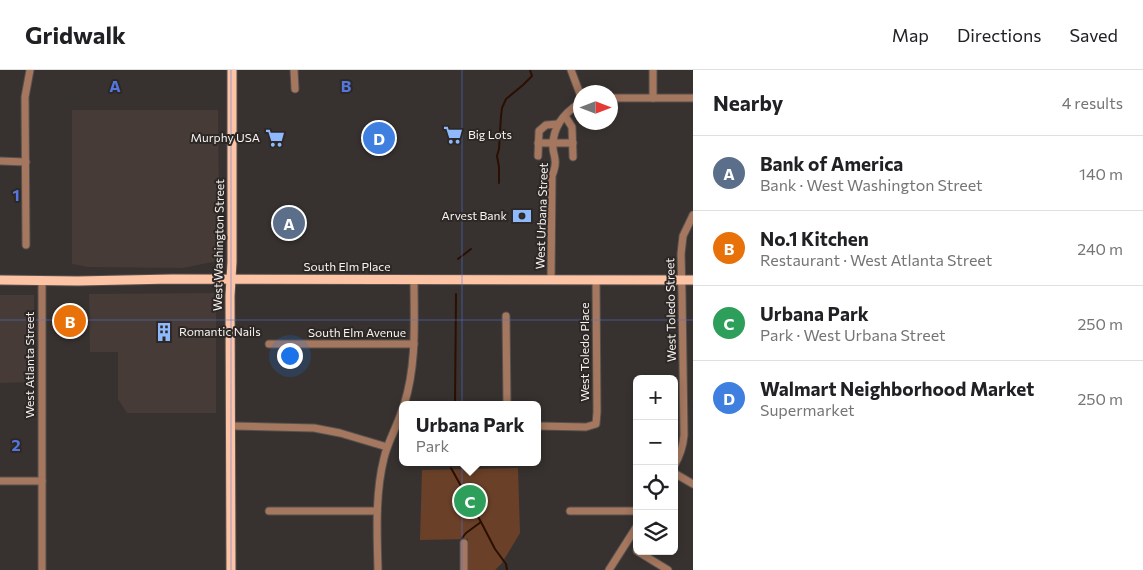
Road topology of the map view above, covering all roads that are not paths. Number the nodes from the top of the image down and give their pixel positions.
1 (30, 70) edge
2 (232, 70) edge
3 (294, 70) edge
4 (571, 70) edge
5 (652, 70) edge
6 (577, 85) edge
7 (294, 89) dead end
8 (618, 98) edge
9 (653, 98) junction
10 (693, 98) edge
11 (573, 109) edge
12 (565, 116) junction
13 (558, 124) junction
14 (553, 142) junction
15 (538, 143) junction
16 (573, 143) junction
17 (538, 156) dead end
18 (573, 157) dead end
19 (0, 161) edge
20 (26, 162) junction
21 (693, 215) edge
22 (26, 245) dead end
23 (0, 280) edge
24 (42, 280) junction
25 (231, 280) junction
26 (414, 280) junction
27 (551, 280) junction
28 (596, 280) junction
29 (682, 280) junction
30 (693, 280) edge
31 (506, 316) dead end
32 (269, 344) dead end
33 (414, 344) junction
34 (405, 401) edge
35 (507, 401) edge
36 (399, 420) edge
37 (231, 426) junction
38 (541, 426) edge
39 (387, 447) junction
40 (675, 465) edge
41 (678, 475) edge
42 (0, 481) edge
43 (42, 481) junction
44 (693, 484) edge
45 (268, 511) dead end
46 (377, 511) junction
47 (570, 511) dead end
48 (633, 511) edge
49 (633, 533) edge
50 (464, 543) dead end
51 (626, 544) junction
52 (633, 548) edge
53 (644, 555) edge
54 (42, 570) edge
55 (231, 570) edge
56 (378, 570) edge
57 (464, 570) edge
58 (609, 570) edge
59 (668, 570) edge

1 - 20 street
2 - 25 main road, West Washington Street
3 - 7 street
4 - 6 street
5 - 9 street
8 - 9 street
9 - 10 street
11 - 12 street, West Urbana Street
12 - 13 street, West Urbana Street
12 - 16 street
13 - 14 street, West Urbana Street
13 - 15 street, West Urbana Street
14 - 15 street
14 - 16 street
14 - 27 street, West Urbana Street
15 - 17 street, West Urbana Street
16 - 18 street
19 - 20 street
20 - 22 street
21 - 29 street, West Toledo Street
23 - 24 main road, South Elm Place
24 - 25 main road, South Elm Place
24 - 43 street, West Atlanta Street
25 - 26 main road, South Elm Place
25 - 37 main road, West Washington Street
26 - 27 main road, South Elm Place
26 - 33 street
27 - 28 main road, South Elm Place
28 - 29 main road, South Elm Place
28 - 38 street, West Toledo Place
29 - 30 main road, South Elm Place
29 - 40 street, West Toledo Street
31 - 35 street
32 - 33 street, South Elm Avenue
33 - 34 street
36 - 39 street
37 - 39 street
37 - 55 main road, West Washington Street
39 - 46 street
41 - 44 street
42 - 43 street
43 - 54 street, West Atlanta Street
45 - 46 street
46 - 56 street
47 - 48 street
49 - 51 street
50 - 57 street
51 - 52 street
51 - 58 street
53 - 59 street

